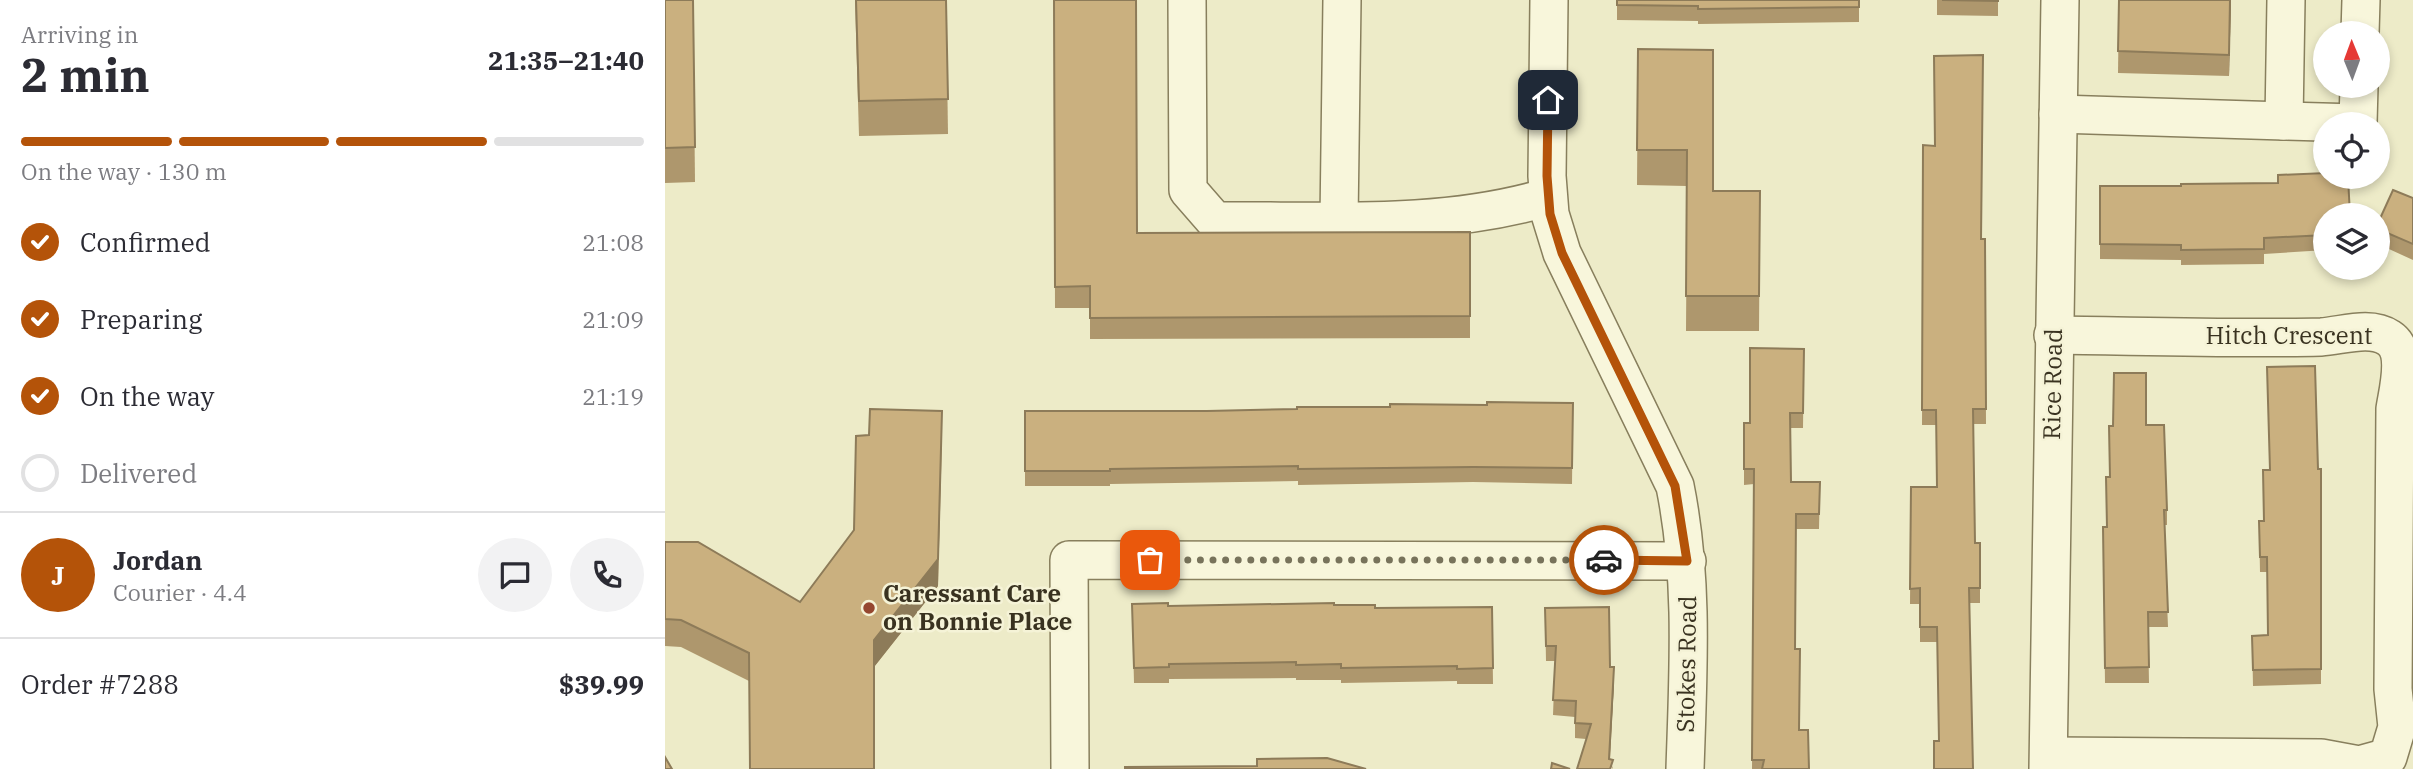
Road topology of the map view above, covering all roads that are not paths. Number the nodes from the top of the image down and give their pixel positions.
1 (1187, 0) edge
2 (1342, 0) edge
3 (1549, 0) edge
4 (2060, 0) edge
5 (2286, 0) edge
6 (2361, 0) edge
7 (2360, 21) edge
8 (2358, 98) edge
9 (2058, 114) junction
10 (2284, 121) junction
11 (1548, 197) junction
12 (1339, 220) junction
13 (2053, 335) junction
14 (1687, 561) junction
15 (2048, 763) edge
16 (1070, 769) edge
17 (1685, 769) edge

1 - 12 street
2 - 12 street
3 - 11 street, Stokes Road
4 - 9 street, Rice Road
5 - 10 street
6 - 7 street
8 - 10 street
9 - 10 street
9 - 13 street, Rice Road
11 - 12 street
11 - 14 street, Stokes Road
13 - 15 street, Rice Road
13 - 15 street, Hitch Crescent
14 - 16 street
14 - 17 street, Stokes Road

